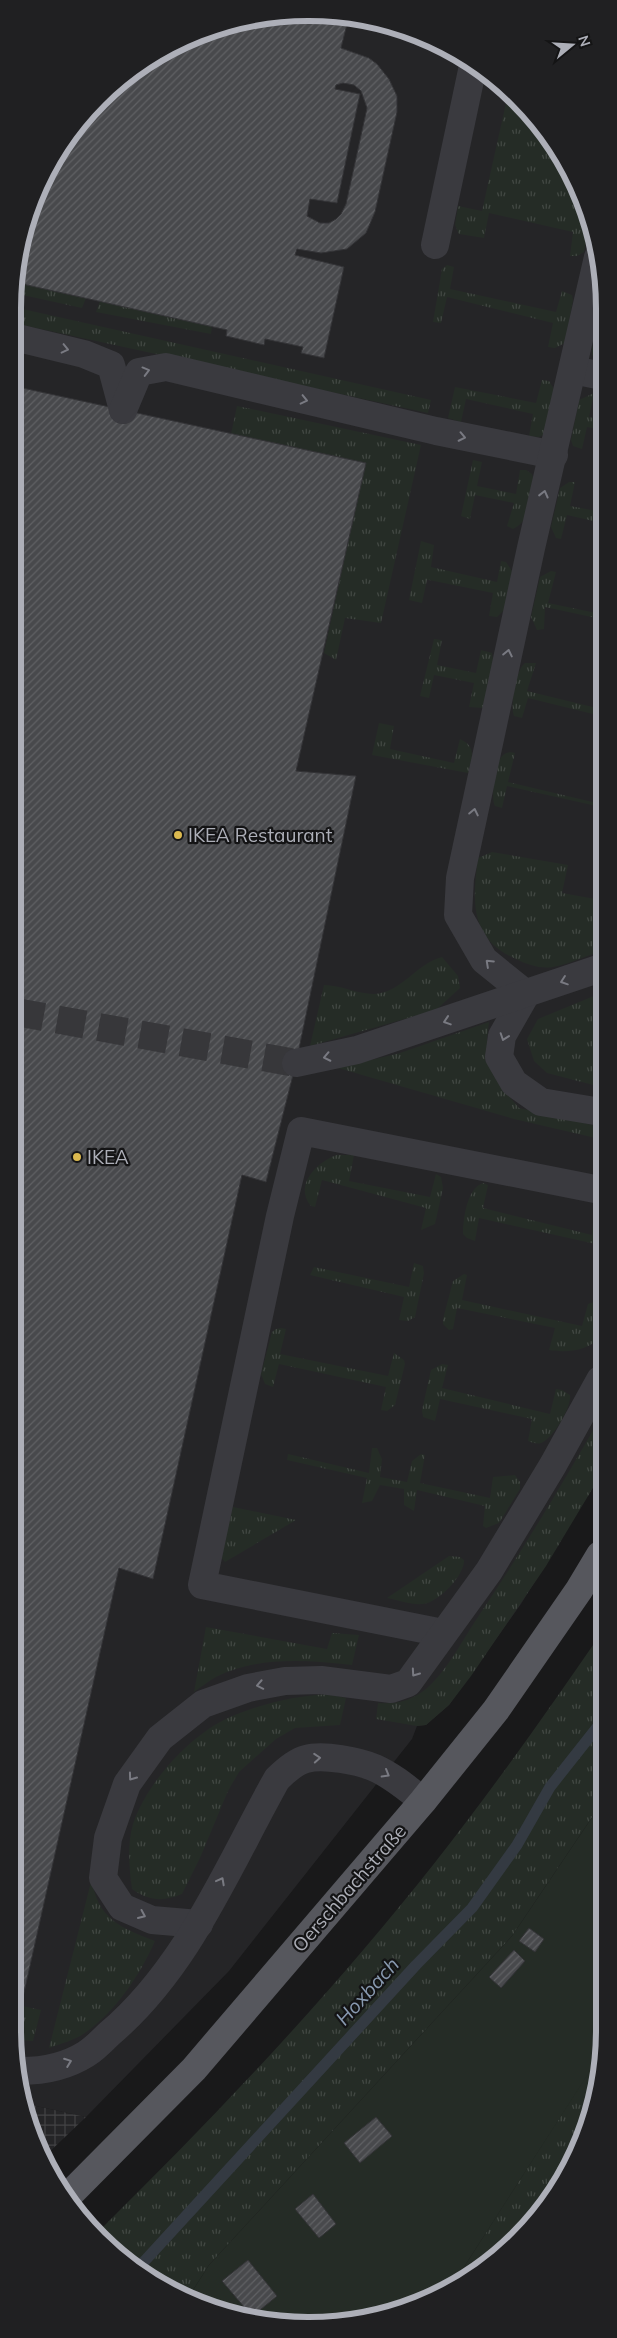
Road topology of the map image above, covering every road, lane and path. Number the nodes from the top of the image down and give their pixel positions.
1 (472, 73) edge
2 (435, 245) dead end
3 (594, 277) edge
4 (21, 339) edge
5 (573, 370) junction
6 (596, 375) edge
7 (554, 455) junction
8 (596, 970) edge
9 (526, 994) junction
10 (296, 1063) tunnel mouth
11 (596, 1111) edge
12 (596, 1189) edge
13 (596, 1387) edge
14 (596, 1562) edge
15 (443, 1633) junction
16 (423, 1801) junction
17 (199, 1924) junction
18 (25, 2071) edge
19 (72, 2192) edge

1 - 2 lane
3 - 5 lane
4 -> 7 lane
5 - 6 lane
5 - 7 lane
9 -> 7 lane
8 -> 9 lane
9 -> 10 lane
9 -> 11 lane
12 - 15 lane
13 - 15 lane
14 - 16 main road, Oerschbachstraße
15 -> 17 lane
17 -> 16 lane
16 - 19 main road, Oerschbachstraße
18 -> 17 lane

